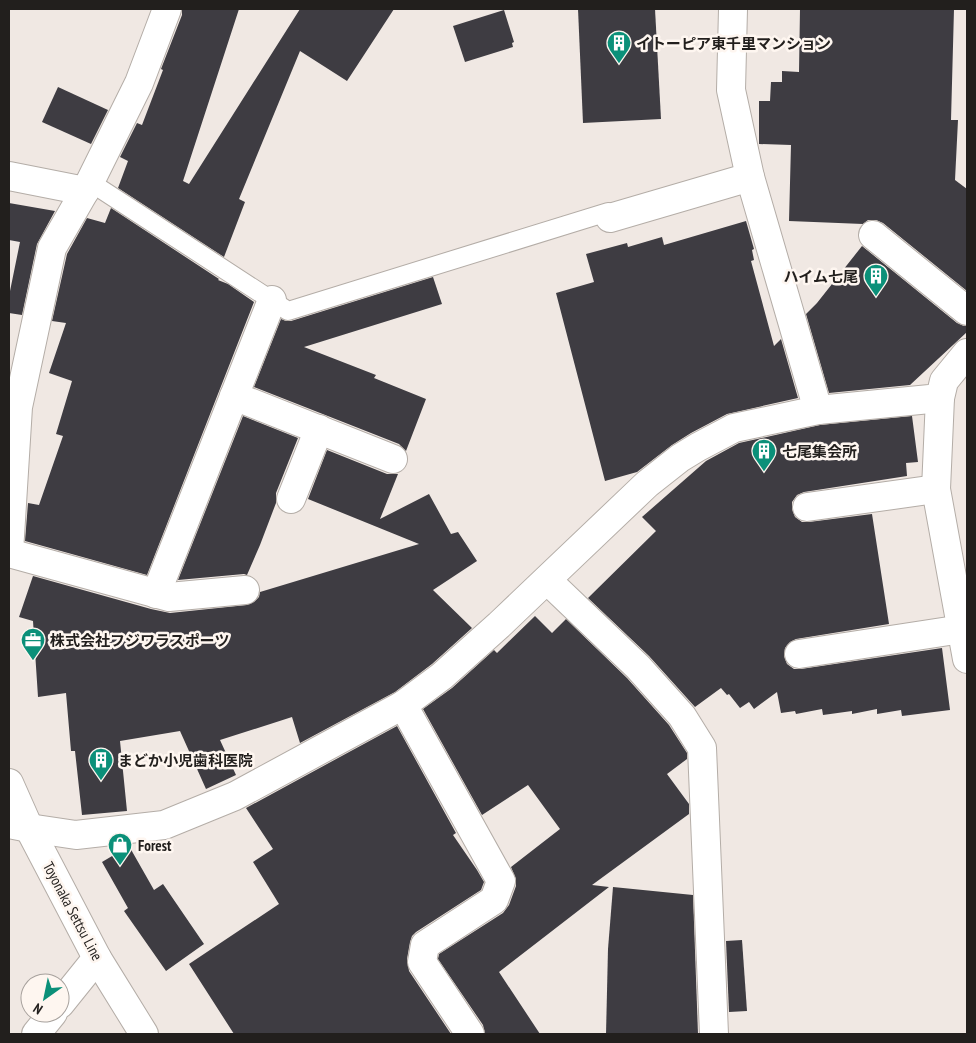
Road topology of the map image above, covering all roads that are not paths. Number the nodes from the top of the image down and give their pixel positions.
1 (167, 9) edge
2 (733, 9) edge
3 (9, 176) edge
4 (750, 177) junction
5 (88, 186) junction
6 (610, 218) joint
7 (873, 235) dead end
8 (272, 300) junction
9 (967, 311) edge
10 (967, 353) edge
11 (234, 396) junction
12 (940, 398) junction
13 (818, 410) junction
14 (319, 429) junction
15 (393, 459) dead end
16 (936, 489) junction
17 (291, 499) dead end
18 (807, 506) dead end
19 (9, 553) edge
20 (547, 580) junction
21 (245, 590) dead end
22 (156, 594) junction
23 (962, 629) junction
24 (799, 654) dead end
25 (967, 659) edge
26 (403, 706) junction
27 (9, 783) edge
28 (19, 826) edge
29 (97, 958) junction
30 (70, 992) edge
31 (45, 1023) edge
32 (36, 1034) edge
33 (144, 1034) edge
34 (470, 1034) edge
35 (714, 1034) edge

1 - 5 street
2 - 4 street
3 - 5 street
4 - 6 street
4 - 13 street
5 - 8 lane
5 - 19 street
6 - 8 lane
7 - 9 street
8 - 11 street
10 - 12 street
11 - 14 street
11 - 22 street
12 - 13 street
12 - 16 street
13 - 20 street
14 - 15 street
14 - 17 street
16 - 18 street
16 - 23 street
19 - 22 street
20 - 26 street
20 - 35 street
21 - 22 street
23 - 24 street
23 - 25 street
26 - 28 street
26 - 34 street
27 - 28 street, Toyonaka Settsu Line
28 - 29 street, Toyonaka Settsu Line
29 - 30 street
29 - 33 street, Toyonaka Settsu Line
31 - 32 street

